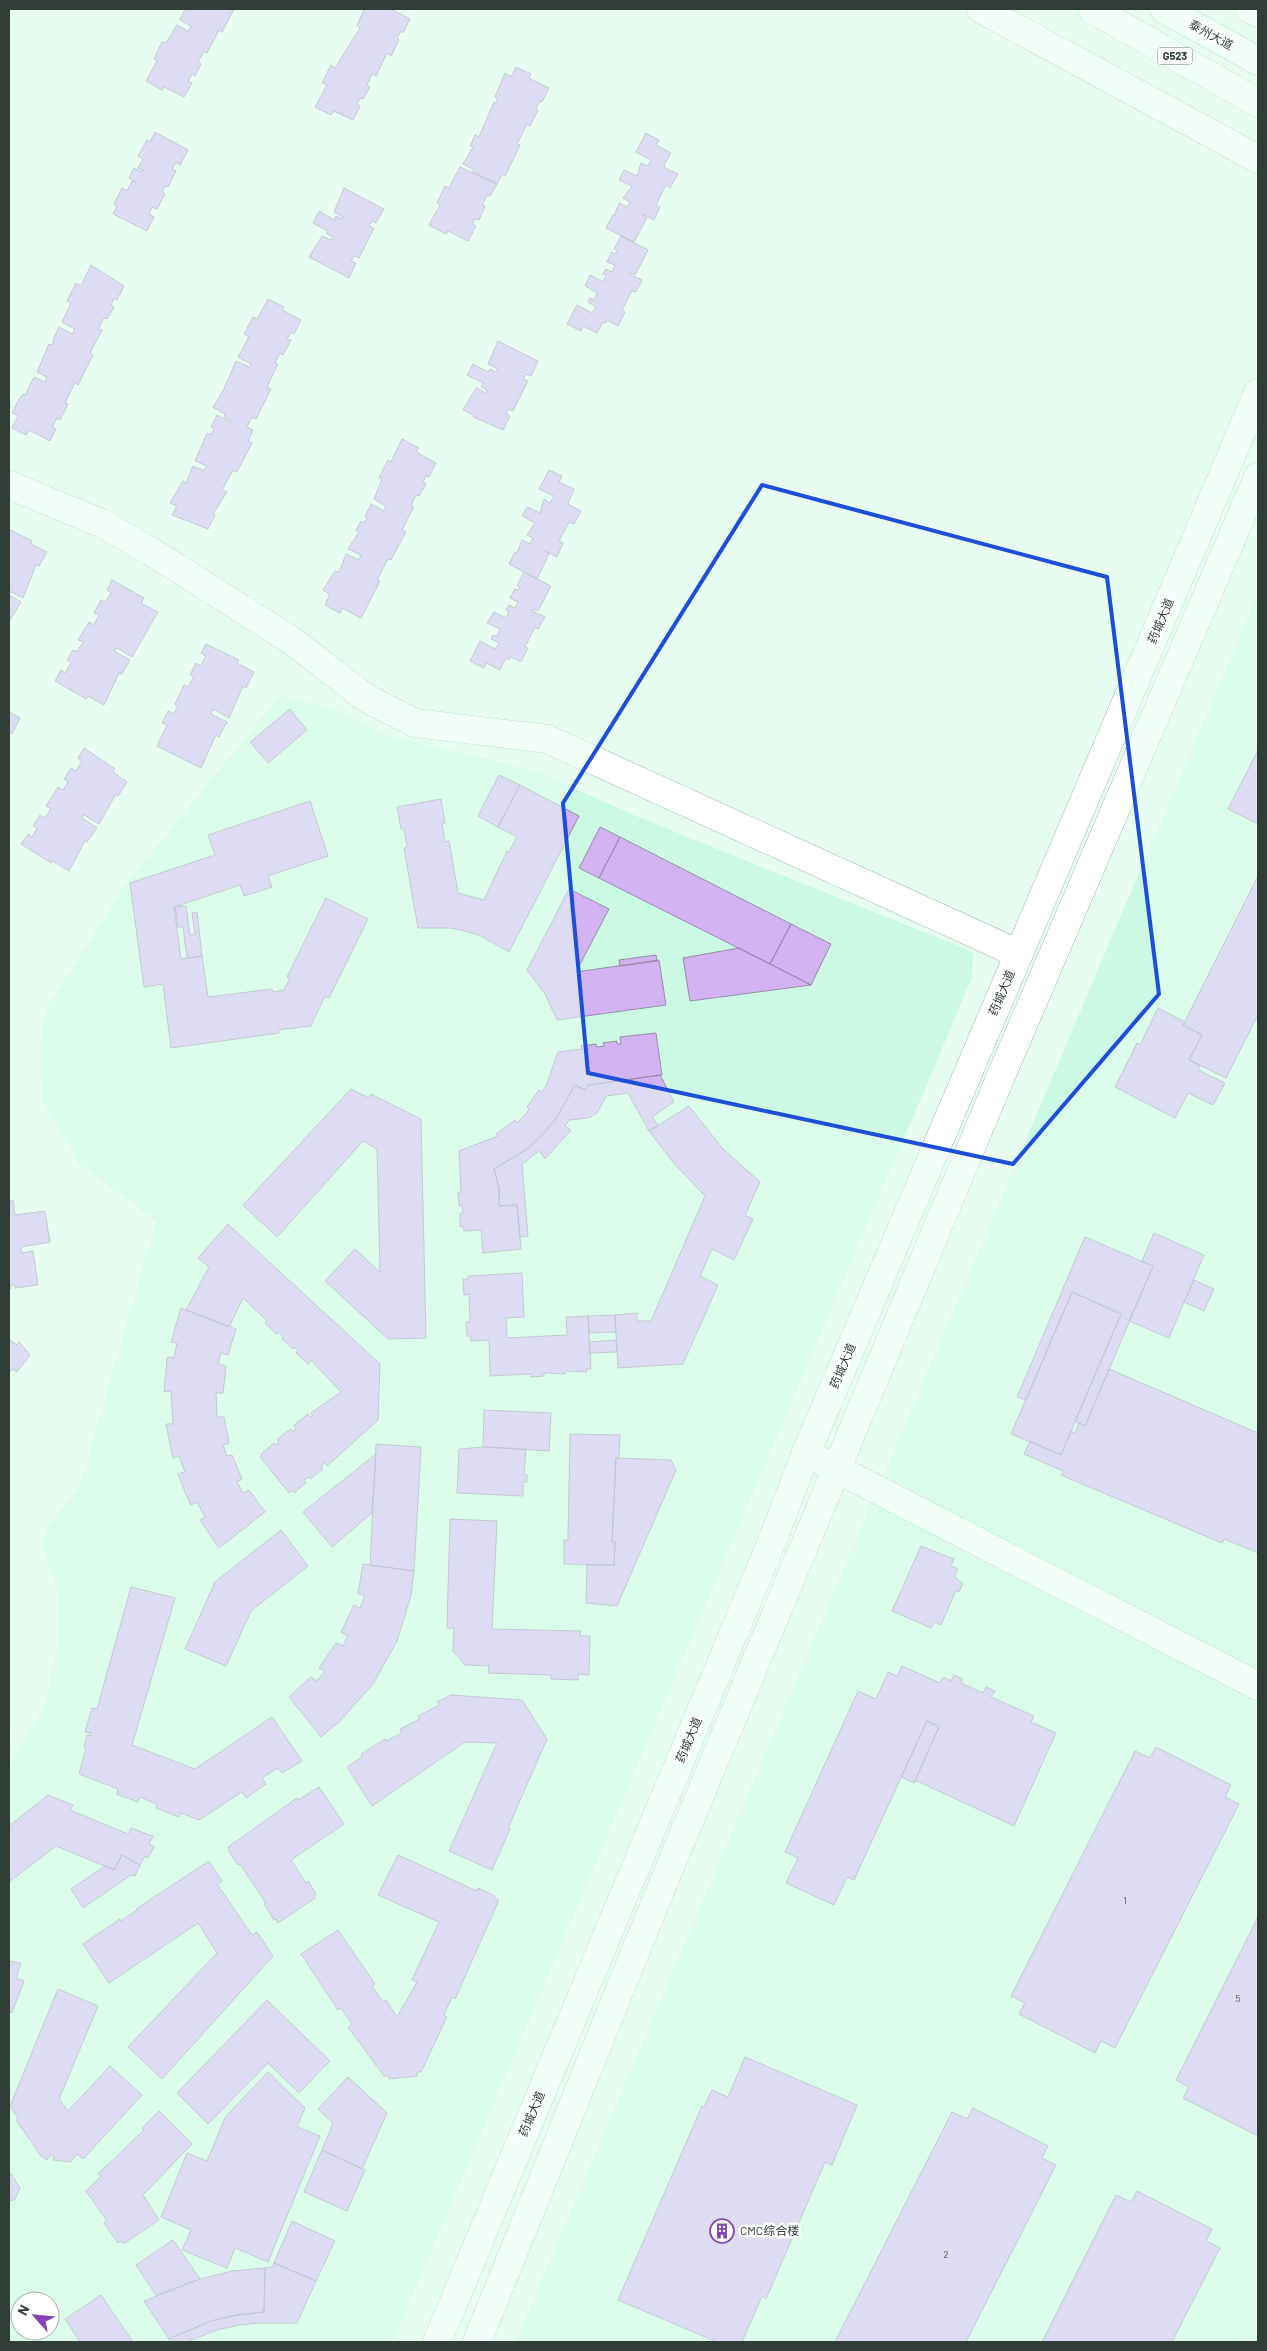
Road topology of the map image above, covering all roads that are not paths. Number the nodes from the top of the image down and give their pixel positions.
1 (981, 9) edge
2 (1092, 9) edge
3 (1164, 9) edge
4 (1250, 9) edge
5 (1258, 13) edge
6 (1258, 61) edge
7 (1258, 103) edge
8 (1258, 159) edge
9 (1258, 393) edge
10 (1258, 477) edge
11 (9, 485) edge
12 (1018, 954) junction
13 (806, 1453) junction
14 (837, 1469) junction
15 (1258, 1686) edge
16 (437, 2342) edge
17 (478, 2342) edge

1 - 8 main road
2 - 7 main road, G523
3 - 6 main road, 泰州大道
4 - 5 main road
9 - 12 main road, 药城大道
10 - 14 main road
11 - 12 main road
12 - 13 main road, 药城大道
13 - 14 main road
13 - 16 main road, 药城大道
14 - 15 main road
14 - 17 main road

